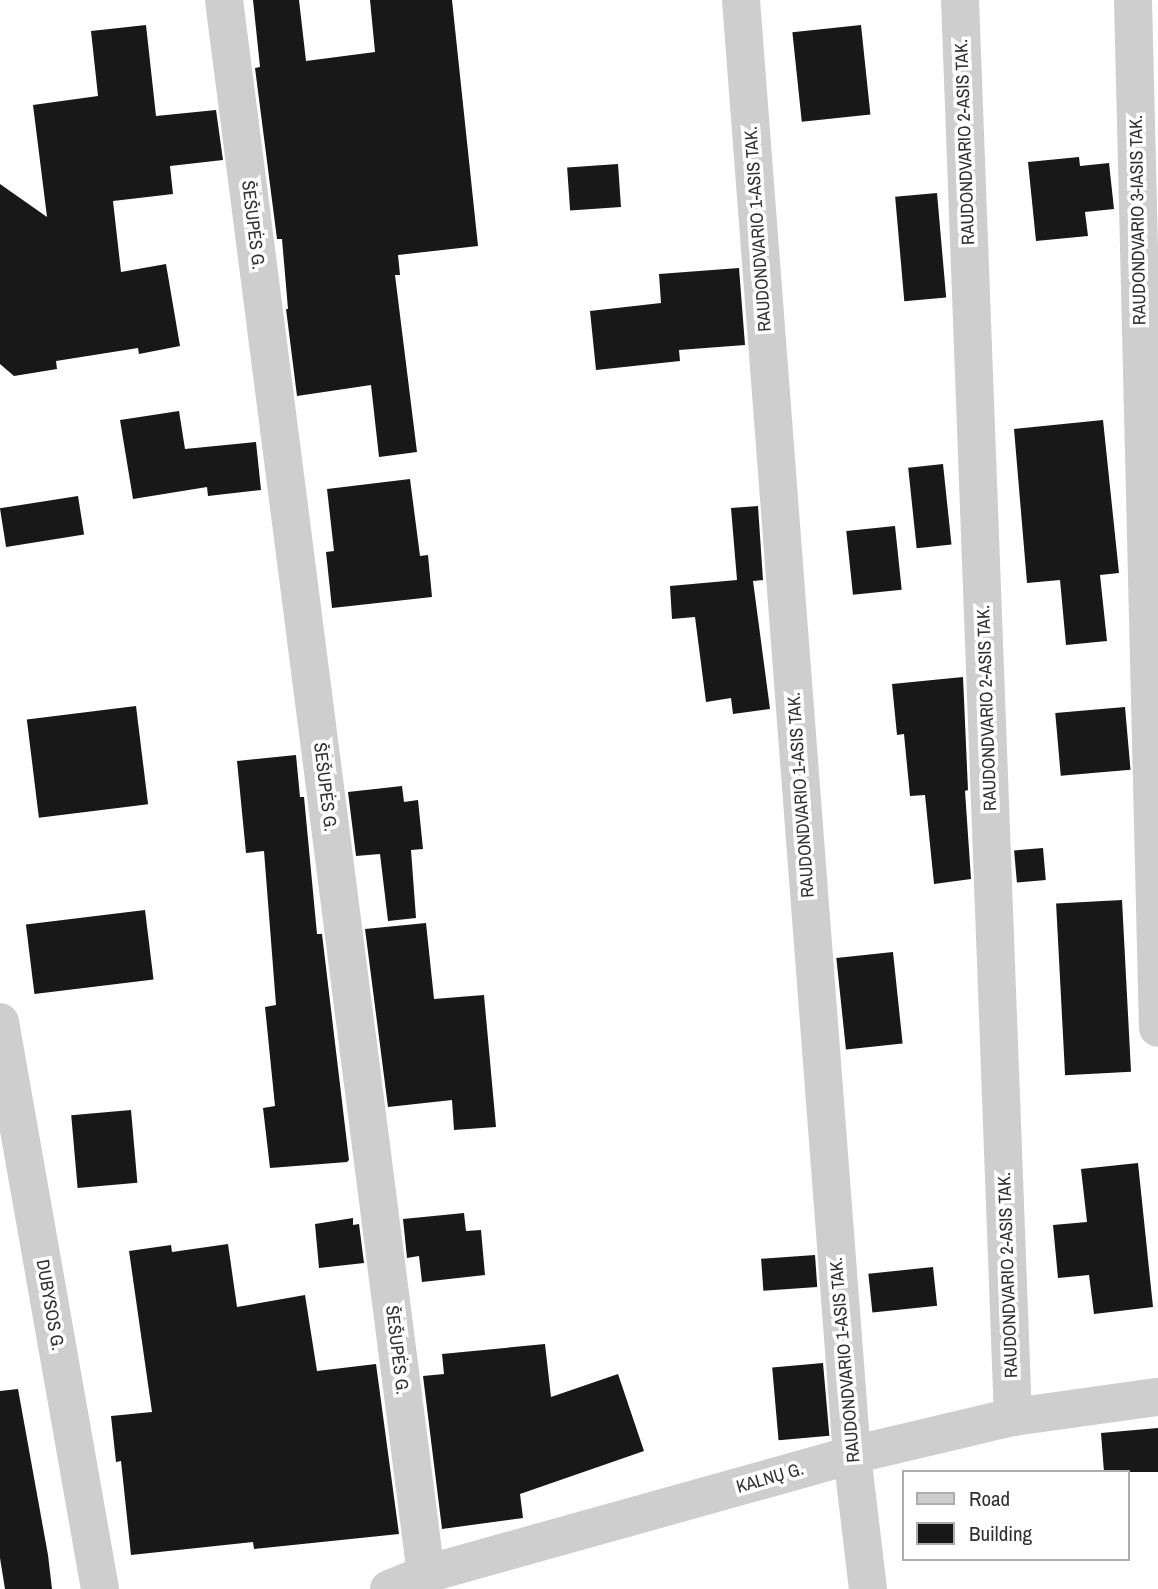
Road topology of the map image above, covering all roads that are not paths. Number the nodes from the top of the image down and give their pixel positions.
1 (224, 0) edge
2 (741, 0) edge
3 (960, 0) edge
4 (1133, 0) edge
5 (0, 1022) edge
6 (1158, 1028) edge
7 (1158, 1397) edge
8 (1013, 1417) junction
9 (852, 1455) junction
10 (426, 1574) junction
11 (100, 1589) edge
12 (389, 1589) edge
13 (868, 1589) edge

1 - 10 street, ŠEŠUPĖS G.
2 - 9 street, RAUDONDVARIO 1-ASIS TAK.
3 - 8 street, RAUDONDVARIO 2-ASIS TAK.
4 - 6 street, RAUDONDVARIO 3-IASIS TAK.
5 - 11 street, DUBYSOS G.
7 - 8 street, KALNŲ G.
8 - 9 street, KALNŲ G.
9 - 10 street, KALNŲ G.
9 - 13 street, RAUDONDVARIO 1-ASIS TAK.
10 - 12 street, KALNŲ G.

